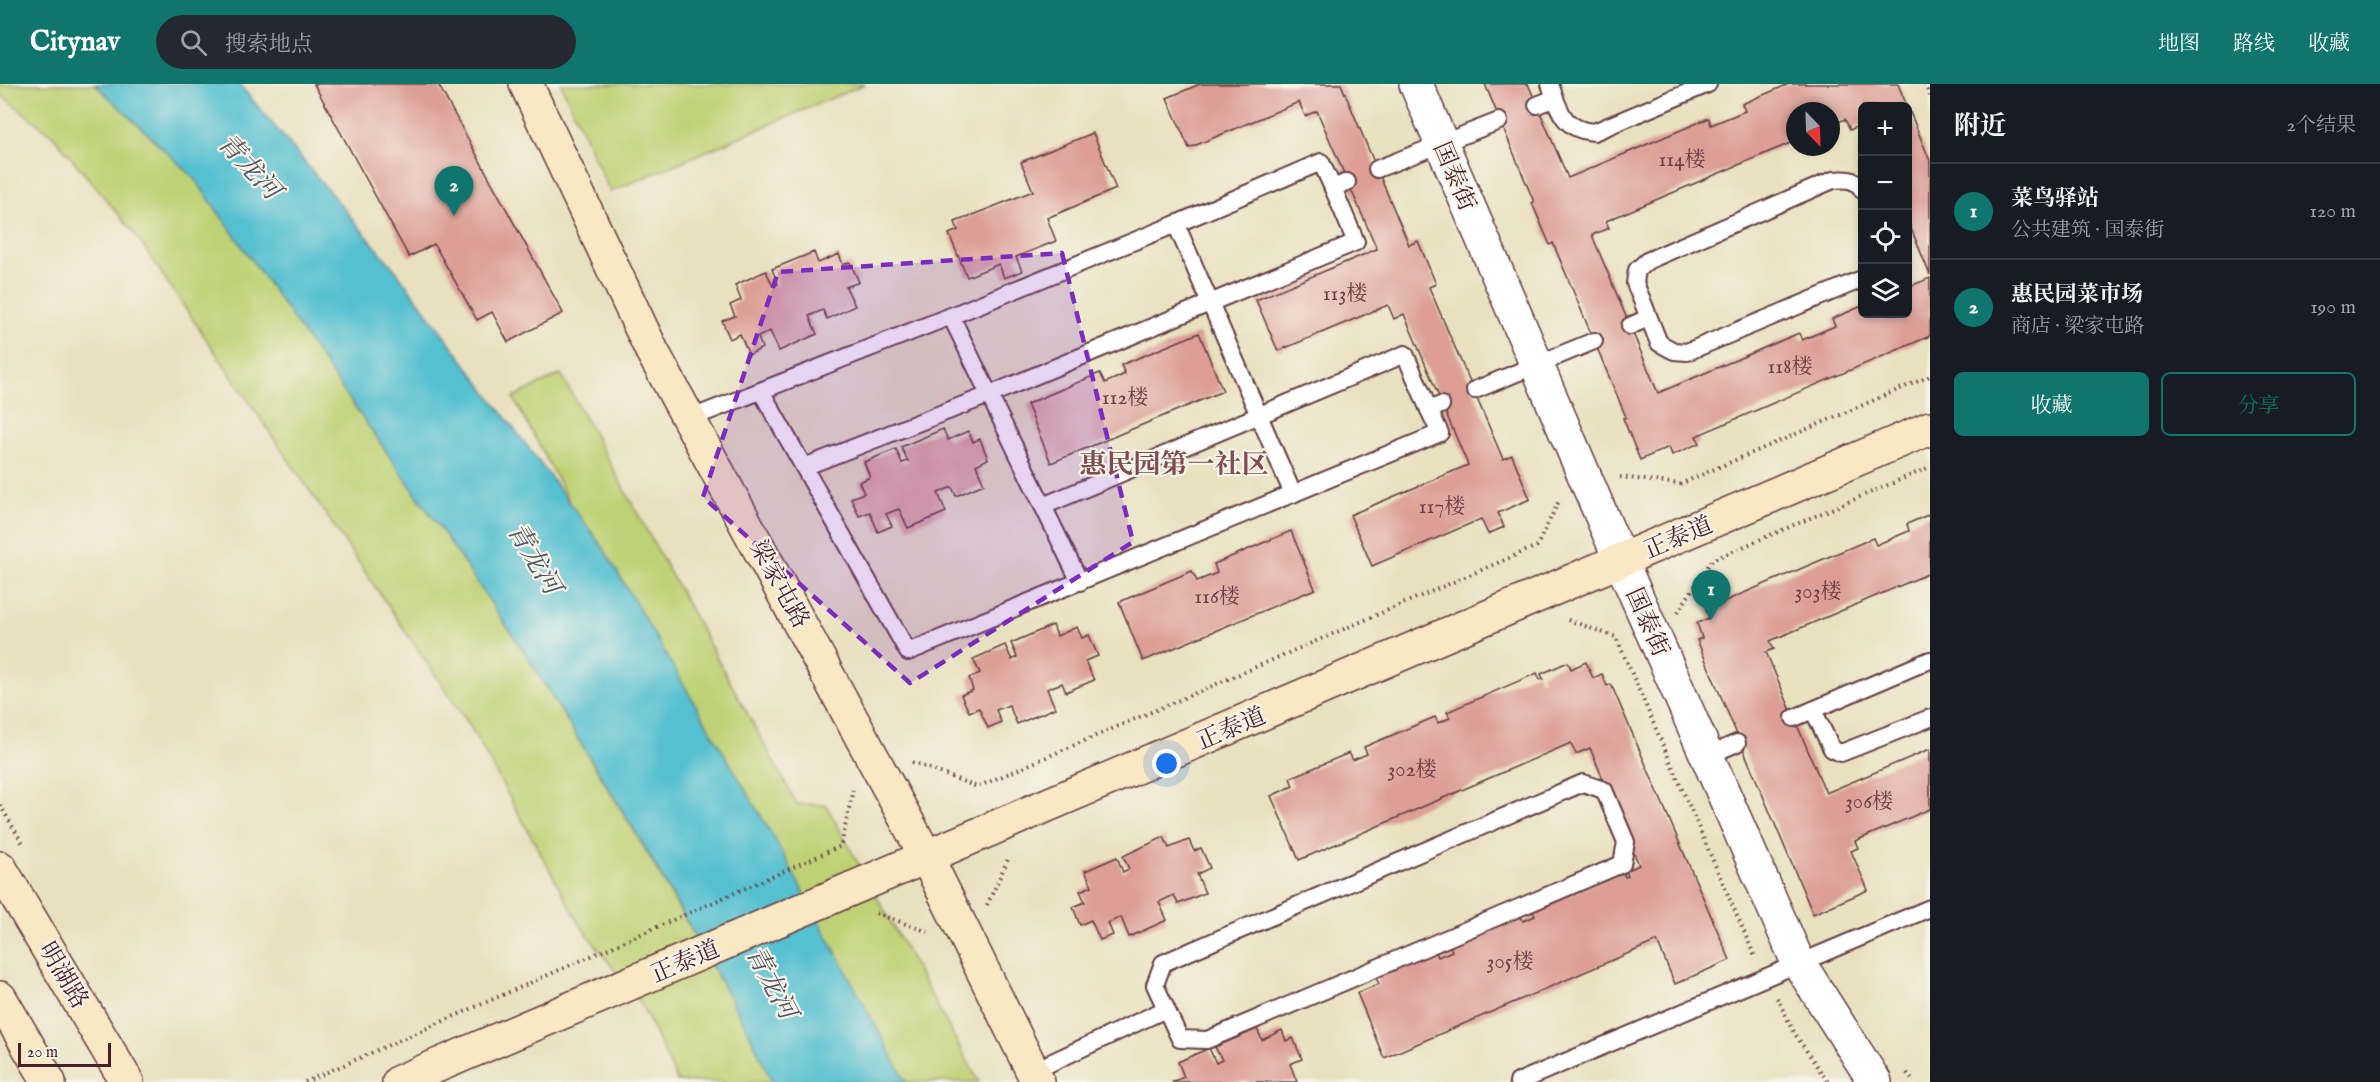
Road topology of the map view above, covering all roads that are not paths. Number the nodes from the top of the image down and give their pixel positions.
1 (526, 84) edge
2 (1416, 84) edge
3 (1708, 84) edge
4 (1553, 91) edge
5 (1537, 105) dead end
6 (1499, 121) dead end
7 (1441, 143) junction
8 (1377, 169) dead end
9 (1858, 184) edge
10 (1176, 224) junction
11 (1858, 281) edge
12 (1210, 303) junction
13 (951, 316) junction
14 (1648, 318) junction
15 (1630, 326) dead end
16 (1594, 341) dead end
17 (1536, 364) junction
18 (1475, 390) dead end
19 (761, 391) junction
20 (989, 395) junction
21 (1258, 416) junction
22 (689, 419) junction
23 (1930, 428) edge
24 (804, 467) junction
25 (1293, 494) junction
26 (1043, 506) junction
27 (1621, 561) junction
28 (1080, 582) junction
29 (1930, 660) edge
30 (1813, 710) junction
31 (1794, 718) dead end
32 (1930, 718) edge
33 (1737, 743) dead end
34 (1707, 756) junction
35 (927, 858) junction
36 (0, 867) edge
37 (1930, 908) edge
38 (1800, 964) junction
39 (0, 998) edge
40 (1166, 1009) junction
41 (1035, 1077) edge
42 (49, 1082) edge
43 (127, 1082) edge
44 (399, 1082) edge
45 (1518, 1082) edge
46 (1875, 1082) edge

1 - 22 street, 梁家屯路
2 - 7 street, 国泰街
3 - 4 lane
4 - 5 lane
6 - 7 lane
7 - 8 lane
7 - 17 street, 国泰街
9 - 14 lane
10 - 12 lane
10 - 12 lane
10 - 13 lane
11 - 14 lane
12 - 20 lane
12 - 21 lane
13 - 19 lane
13 - 20 lane
14 - 15 lane
16 - 17 lane
17 - 18 lane
17 - 27 street, 国泰街
19 - 22 lane
19 - 24 lane
20 - 24 lane
20 - 26 lane
21 - 25 lane
21 - 25 lane
21 - 26 lane
22 - 35 street, 梁家屯路
23 - 27 street, 正泰道
24 - 28 lane
25 - 28 lane
26 - 28 lane
27 - 34 street, 国泰街
27 - 35 street, 正泰道
29 - 30 lane
30 - 31 lane
30 - 32 lane
33 - 34 lane
34 - 38 street, 国泰街
35 - 41 street, 梁家屯路
35 - 44 street, 正泰道
36 - 43 street, 明湖路
37 - 38 lane
38 - 45 lane
38 - 46 street, 国泰街
39 - 42 street
40 - 40 lane
40 - 41 lane

